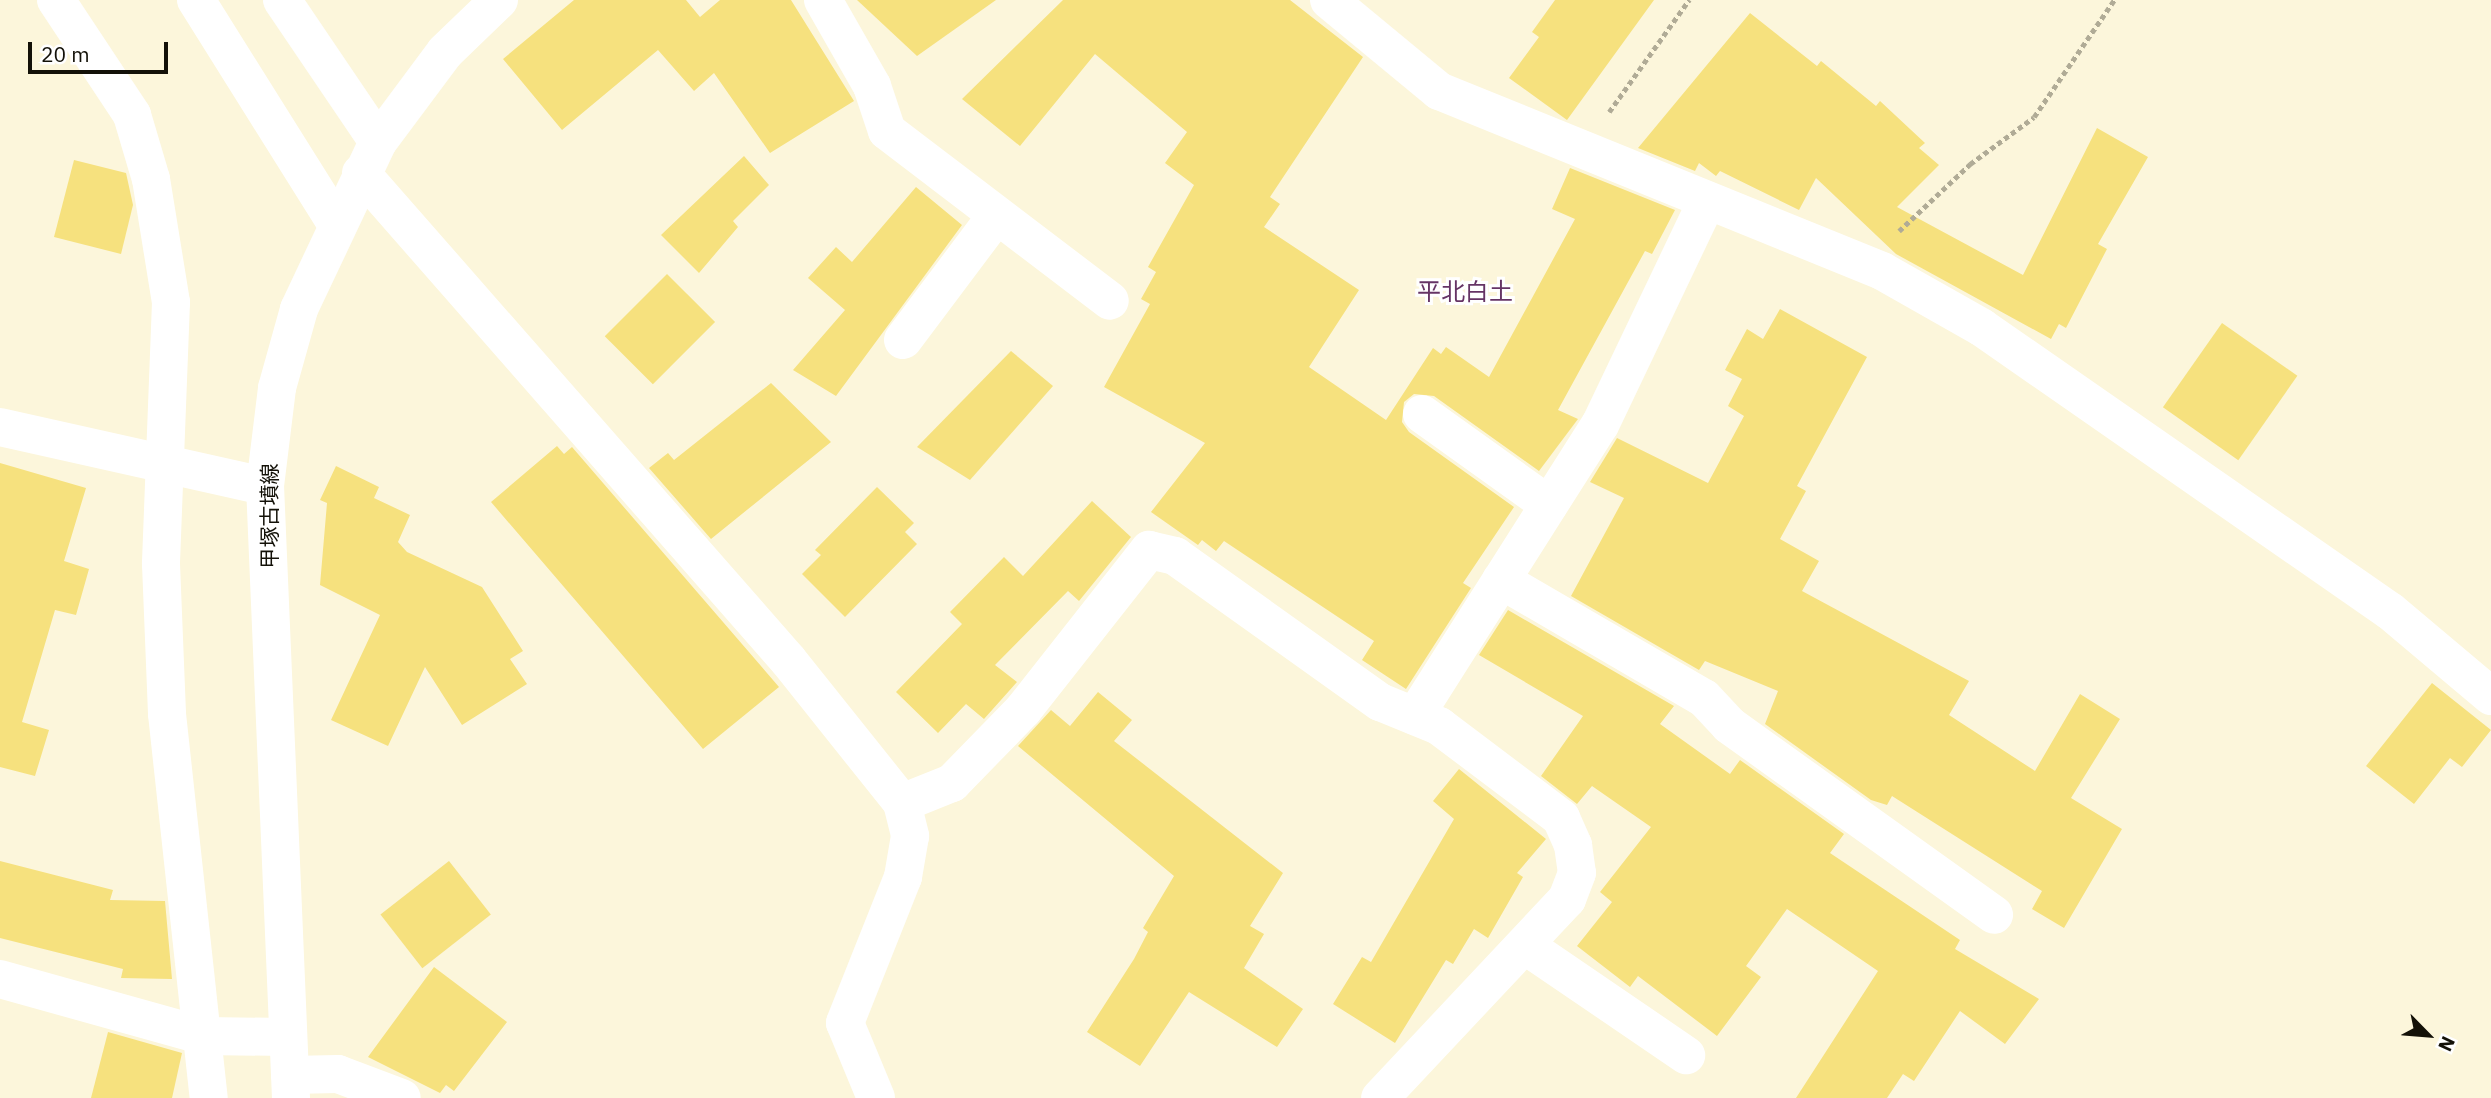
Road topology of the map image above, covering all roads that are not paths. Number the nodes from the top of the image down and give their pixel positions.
1 (56, 0) edge
2 (196, 0) edge
3 (282, 0) edge
4 (499, 0) edge
5 (822, 0) edge
6 (1329, 0) edge
7 (370, 158) junction
8 (1706, 203) junction
9 (998, 215) junction
10 (336, 223) junction
11 (1110, 301) dead end
12 (903, 340) dead end
13 (1422, 414) dead end
14 (0, 427) edge
15 (167, 466) junction
16 (265, 486) junction
17 (1549, 505) junction
18 (1501, 580) junction
19 (2491, 696) edge
20 (1415, 716) junction
21 (902, 803) junction
22 (1994, 915) dead end
23 (1526, 946) junction
24 (0, 979) edge
25 (204, 1036) junction
26 (286, 1037) junction
27 (1686, 1055) dead end
28 (290, 1086) edge
29 (209, 1098) edge
30 (402, 1098) edge
31 (876, 1098) edge
32 (1380, 1098) edge

1 - 15 street
2 - 10 street
3 - 7 street
4 - 7 street, 甲塚古墳線
5 - 9 street
6 - 8 street
7 - 10 street, 甲塚古墳線
7 - 21 street
8 - 17 street
8 - 19 street
9 - 11 street
9 - 12 street
10 - 16 street, 甲塚古墳線
13 - 17 street
14 - 15 street
15 - 16 street
15 - 25 street
16 - 26 street, 甲塚古墳線
17 - 18 street
18 - 20 street
18 - 22 street
20 - 21 street
20 - 23 street
21 - 31 street
23 - 27 street
23 - 32 street
24 - 25 street
25 - 26 street
25 - 29 street
26 - 28 street, 甲塚古墳線
28 - 30 street

